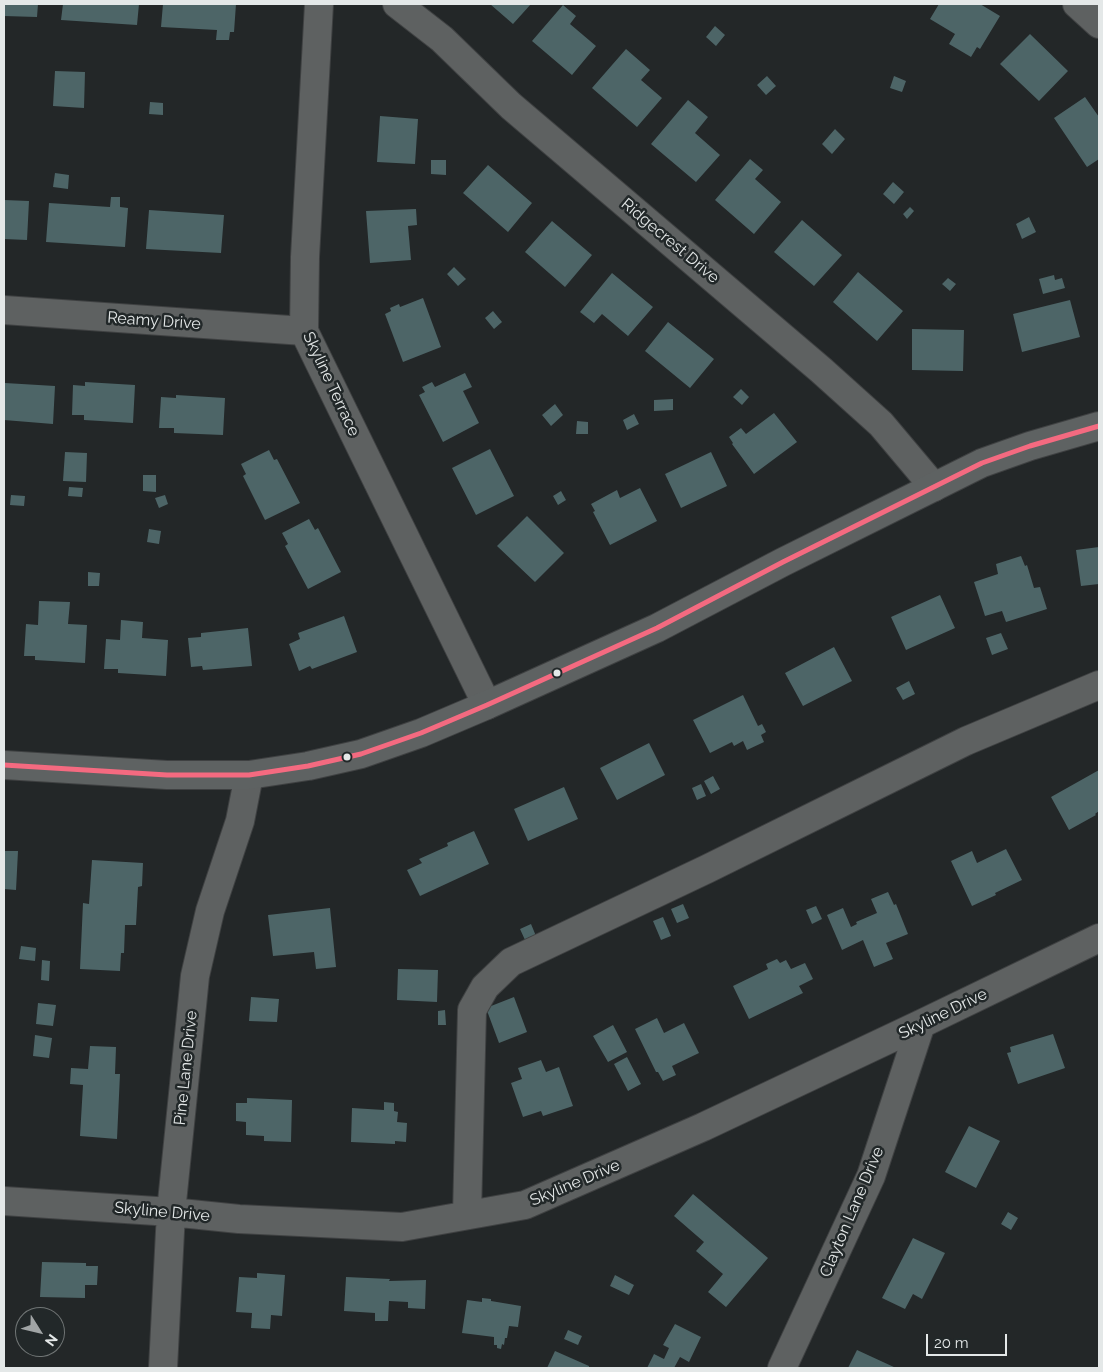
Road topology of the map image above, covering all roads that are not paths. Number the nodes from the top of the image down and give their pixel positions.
1 (319, 4) edge
2 (397, 4) edge
3 (1077, 4) edge
4 (1099, 24) edge
5 (4, 310) edge
6 (304, 332) junction
7 (1099, 426) edge
8 (934, 487) junction
9 (1099, 685) edge
10 (487, 706) junction
11 (4, 765) edge
12 (249, 775) junction
13 (1099, 938) edge
14 (922, 1024) junction
15 (4, 1201) edge
16 (171, 1212) junction
17 (467, 1215) junction
18 (163, 1368) edge
19 (782, 1368) edge

1 - 6 street, Skyline Terrace
2 - 8 street, Ridgecrest Drive
3 - 4 street
5 - 6 street, Reamy Drive
6 - 10 street, Skyline Terrace
7 - 8 main road
8 - 10 main road
9 - 17 street
10 - 12 main road
11 - 12 main road
12 - 16 street, Pine Lane Drive
13 - 14 street, Skyline Drive
14 - 17 street, Skyline Drive
14 - 19 street, Clayton Lane Drive
15 - 16 street, Skyline Drive
16 - 17 street, Skyline Drive
16 - 18 street, Pine Lane Drive

